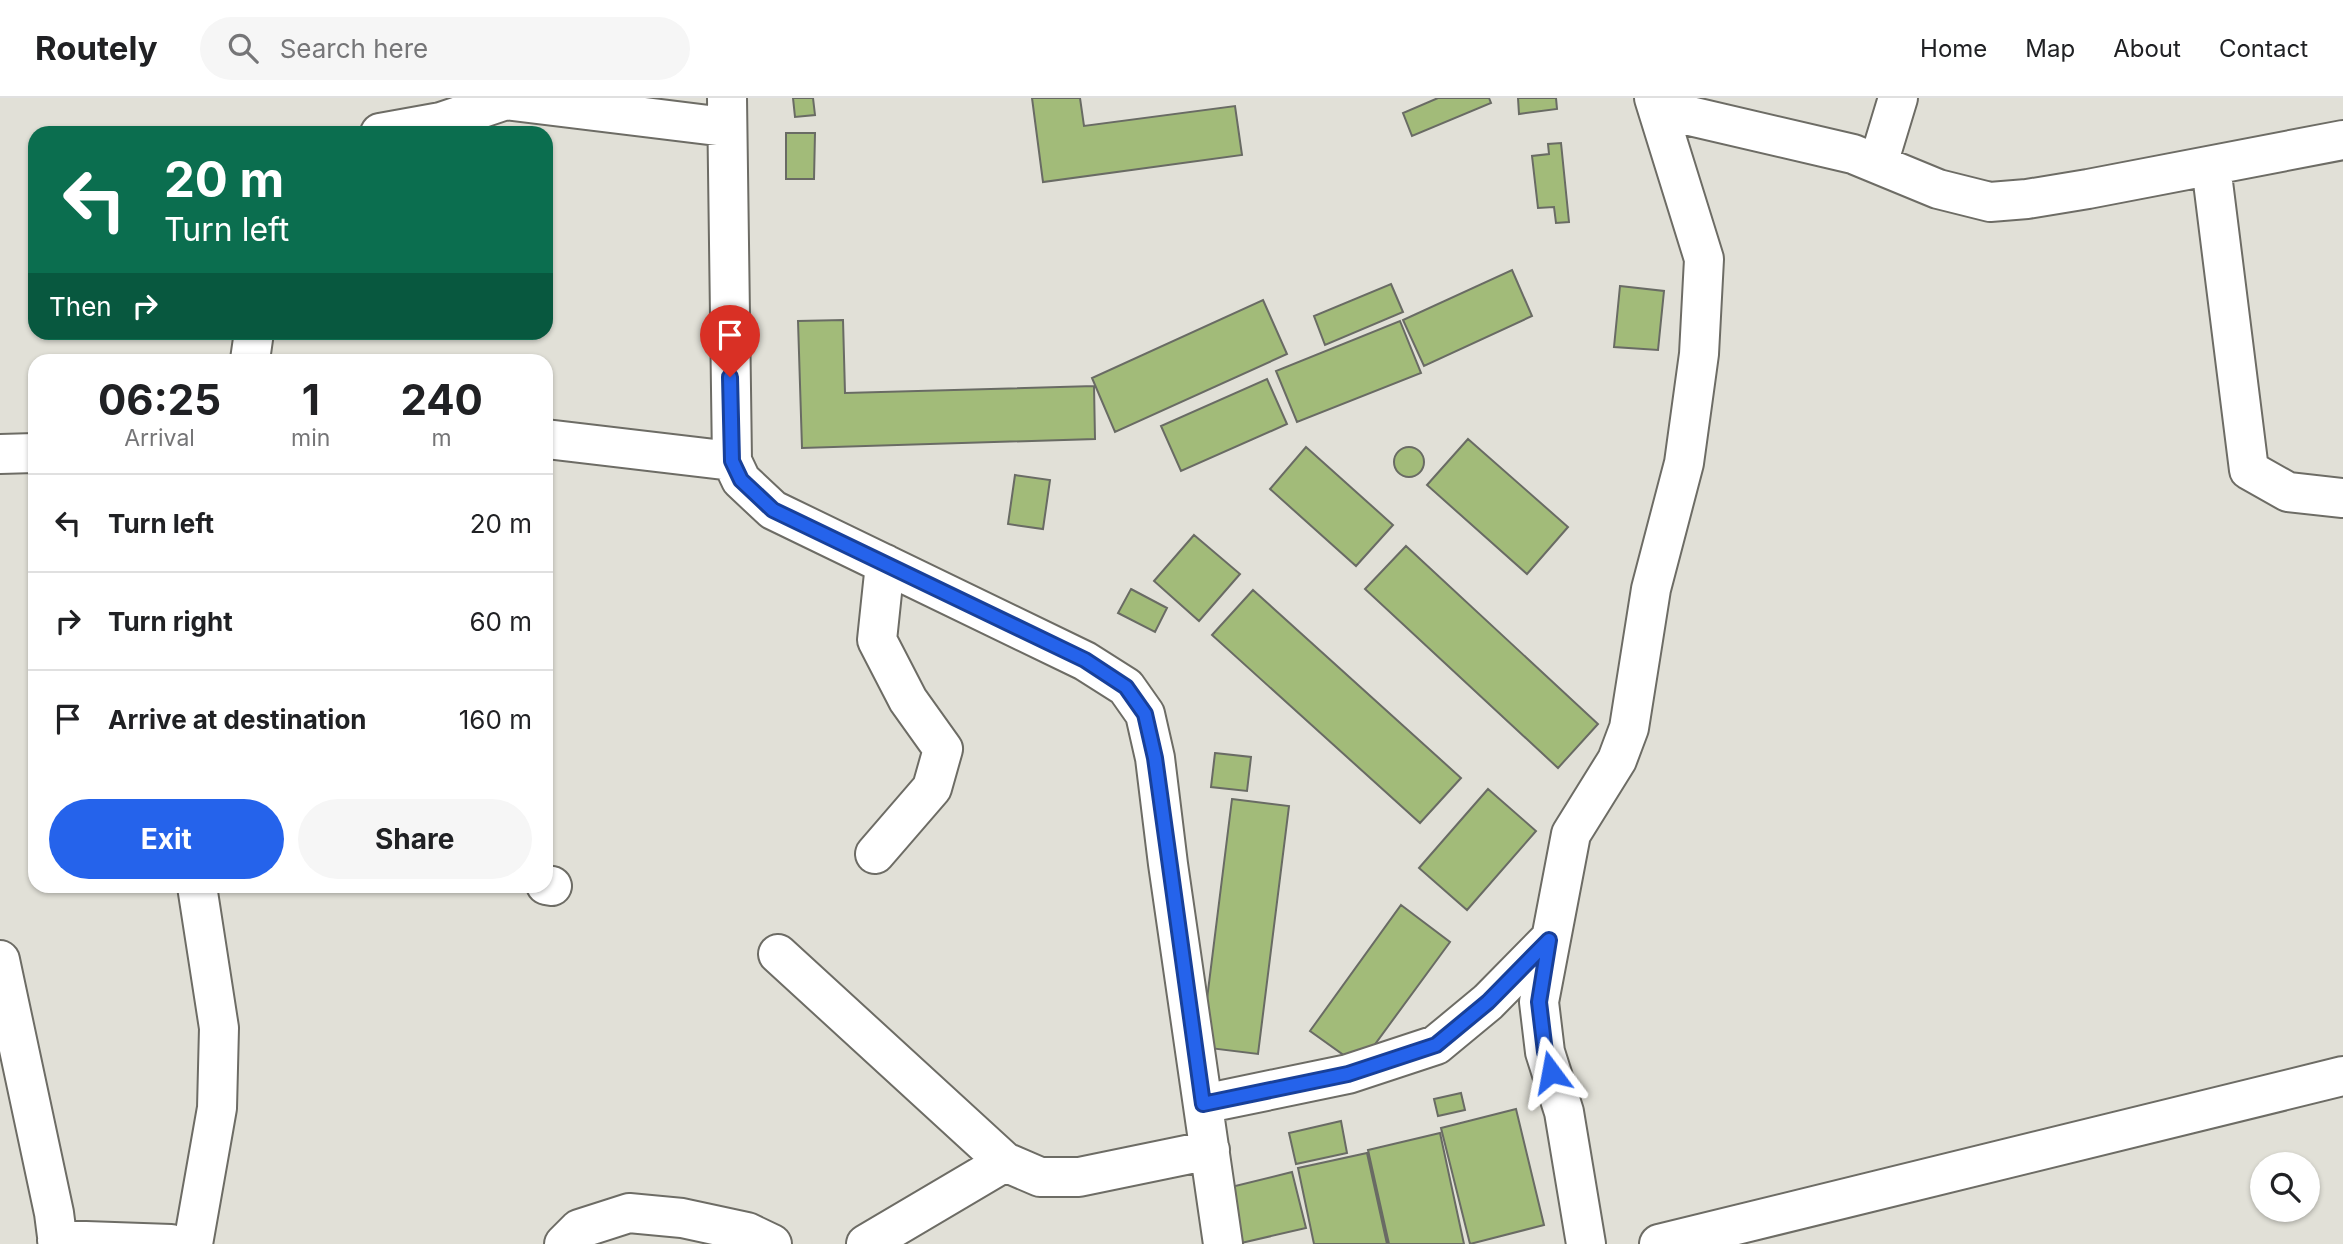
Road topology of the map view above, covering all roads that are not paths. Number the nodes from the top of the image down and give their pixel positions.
1 (1898, 98) edge
2 (506, 99) edge
3 (1657, 104) edge
4 (726, 113) edge
5 (419, 126) edge
6 (2343, 140) edge
7 (1878, 164) junction
8 (2211, 166) junction
9 (553, 440) edge
10 (28, 453) edge
11 (0, 454) edge
12 (732, 461) junction
13 (2343, 498) edge
14 (885, 564) junction
15 (876, 854) dead end
16 (198, 893) edge
17 (1549, 940) junction
18 (778, 954) dead end
19 (0, 960) edge
20 (2343, 1076) edge
21 (1203, 1104) junction
22 (1210, 1150) junction
23 (1004, 1162) junction
24 (58, 1242) edge
25 (171, 1244) edge
26 (193, 1244) edge
27 (564, 1244) edge
28 (772, 1244) edge
29 (866, 1244) edge
30 (1223, 1244) edge
31 (1586, 1244) edge
32 (1659, 1244) edge

1 - 7 street
2 - 4 street
2 - 5 street
3 - 7 street
3 - 17 street
4 - 12 street
6 - 8 street
7 - 8 street
8 - 13 street
9 - 12 street
10 - 11 street
12 - 14 street
14 - 15 street
14 - 21 street
16 - 26 street
17 - 21 street
17 - 31 street
18 - 23 street
19 - 24 street
20 - 32 street
21 - 22 street
22 - 23 street
22 - 30 street
23 - 29 street
24 - 25 street
27 - 28 street

